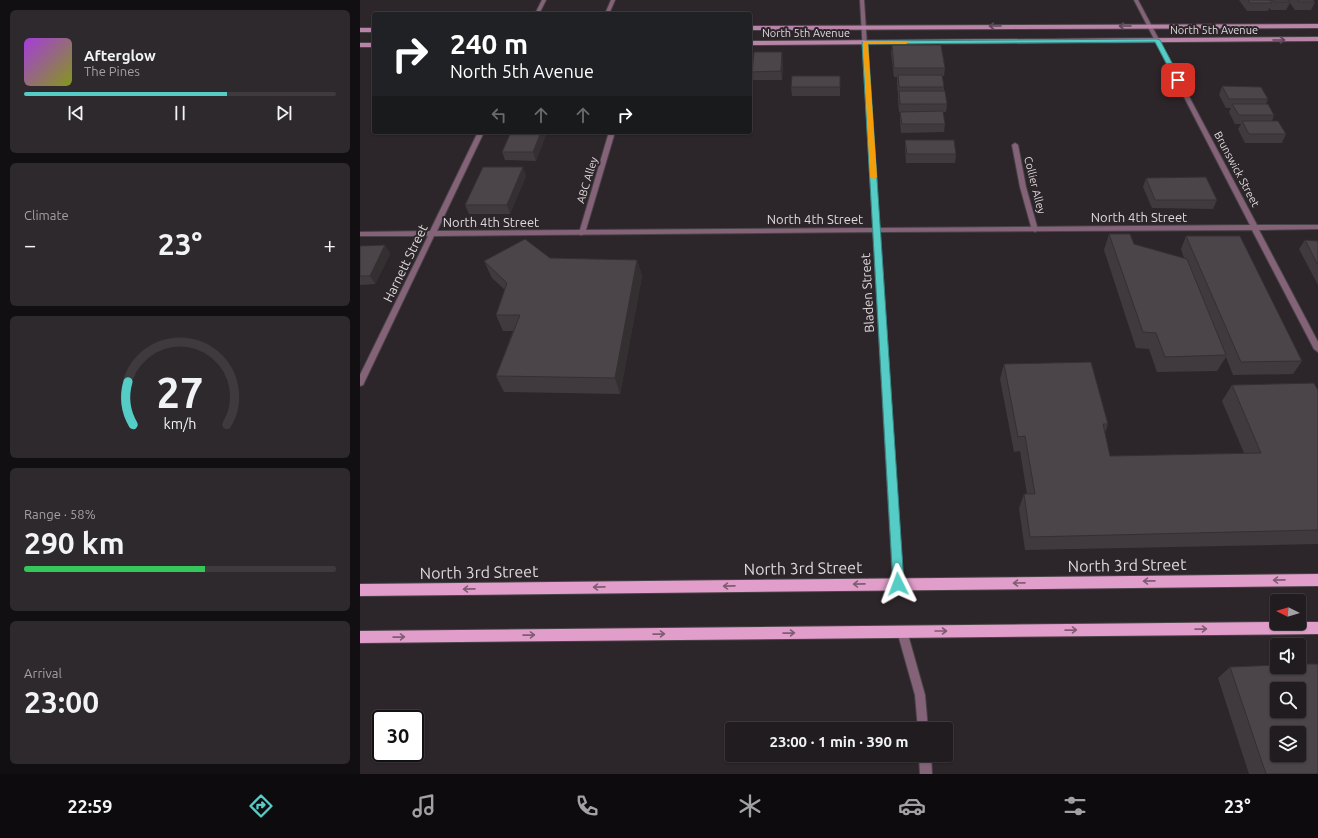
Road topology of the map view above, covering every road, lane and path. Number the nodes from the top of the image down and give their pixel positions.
1 (544, 0) edge
2 (613, 0) edge
3 (862, 0) edge
4 (1136, 0) edge
5 (538, 12) edge
6 (608, 12) edge
7 (1149, 26) junction
8 (1318, 26) edge
9 (864, 27) junction
10 (752, 28) edge
11 (360, 30) edge
12 (372, 30) edge
13 (1318, 39) edge
14 (1157, 40) junction
15 (752, 43) edge
16 (865, 43) junction
17 (360, 45) edge
18 (372, 45) edge
19 (480, 134) edge
20 (611, 134) edge
21 (1015, 145) dead end
22 (1255, 228) junction
23 (1318, 228) edge
24 (1035, 230) junction
25 (877, 231) junction
26 (582, 233) junction
27 (360, 234) edge
28 (432, 234) junction
29 (1318, 349) edge
30 (360, 383) edge
31 (1318, 580) edge
32 (898, 584) junction
33 (360, 590) edge
34 (1318, 628) edge
35 (902, 631) junction
36 (360, 637) edge
37 (922, 722) edge
38 (925, 762) edge
39 (926, 774) edge

1 - 5 street
2 - 6 street
3 - 9 street, Bladen Street
4 - 7 street, Brunswick Street
7 - 8 street, North 5th Avenue
7 -> 9 street, North 5th Avenue
7 - 14 street, Brunswick Street
9 - 10 street, North 5th Avenue
9 - 16 street, Bladen Street
11 - 12 street
14 -> 13 street, North 5th Avenue
14 - 16 street, North 5th Avenue
14 - 22 street, Brunswick Street
15 - 16 street, North 5th Avenue
16 - 25 street, Bladen Street
17 - 18 street
19 - 28 street, Harnett Street
20 - 26 street, ABC Alley
21 - 24 street, Collier Alley
22 - 23 street, North 4th Street
22 - 24 street, North 4th Street
22 - 29 street, Brunswick Street
24 - 25 street, North 4th Street
25 - 26 street, North 4th Street
25 - 32 street, Bladen Street
26 - 28 street, North 4th Street
27 - 28 street, North 4th Street
28 - 30 street, Harnett Street
31 -> 32 main road, North 3rd Street
32 -> 33 main road, North 3rd Street
35 -> 34 main road
36 -> 35 main road
35 - 37 street
38 - 39 street

